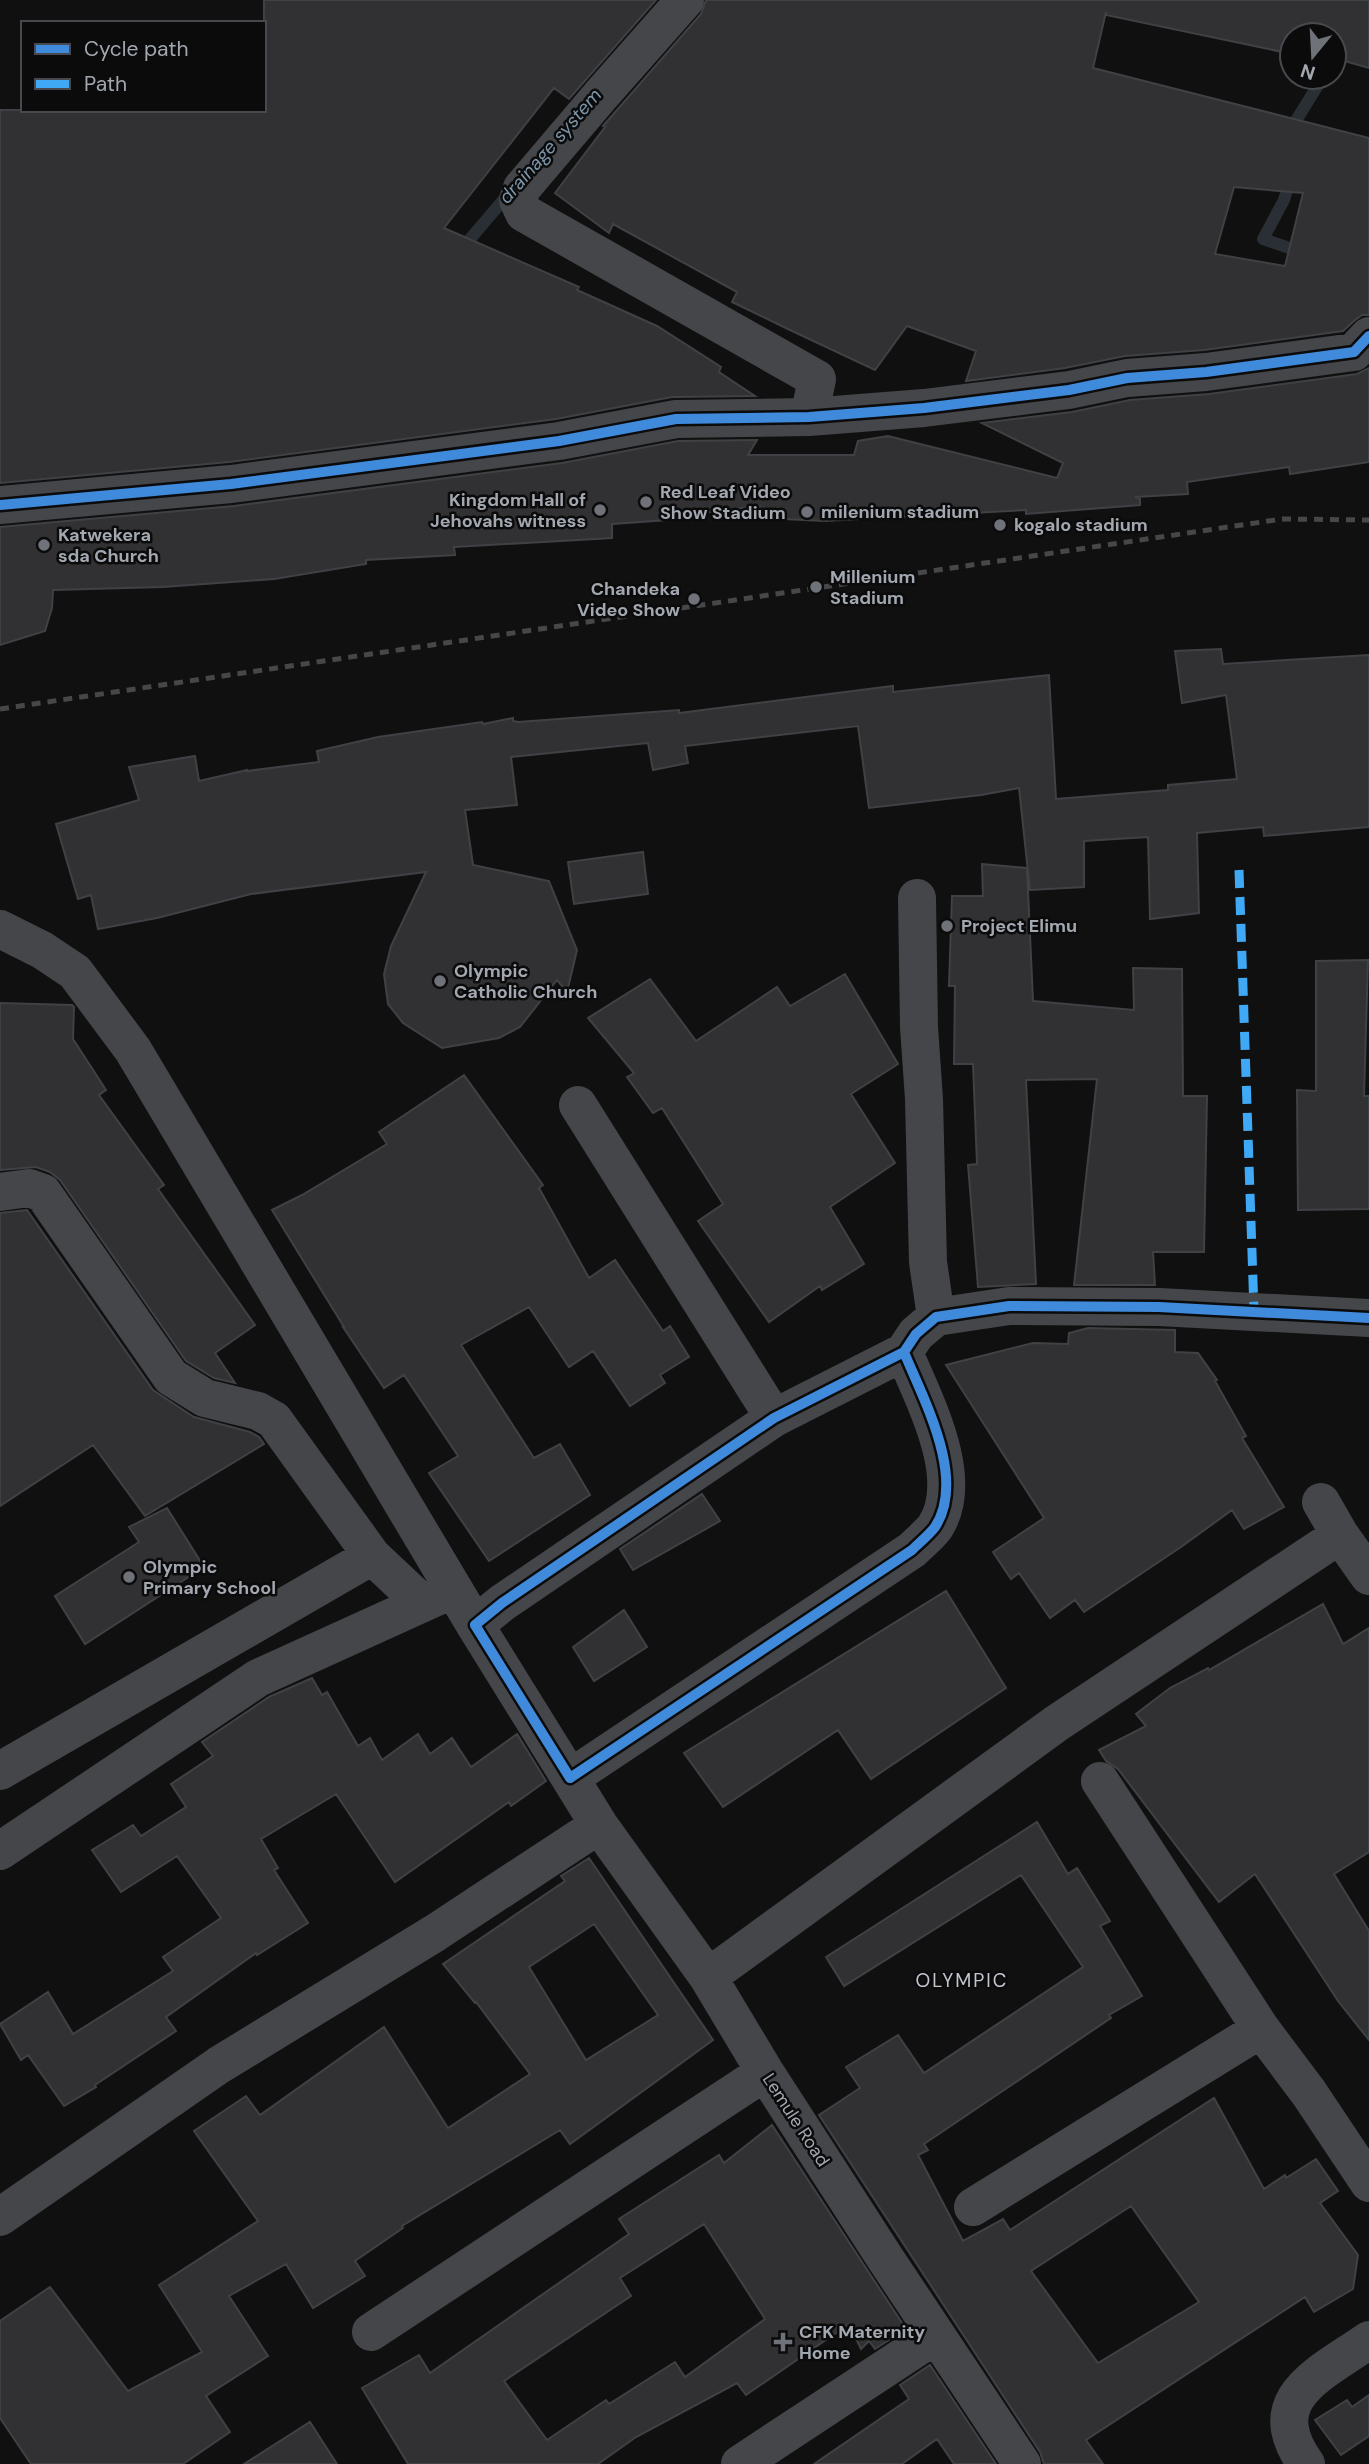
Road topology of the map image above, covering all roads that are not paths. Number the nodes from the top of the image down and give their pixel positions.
1 (685, 0) edge
2 (1369, 336) edge
3 (809, 417) junction
4 (0, 505) edge
5 (917, 898) dead end
6 (0, 929) edge
7 (578, 1105) dead end
8 (0, 1192) edge
9 (936, 1317) junction
10 (1369, 1318) edge
11 (904, 1352) junction
12 (774, 1418) junction
13 (1321, 1502) dead end
14 (1340, 1535) junction
15 (372, 1556) junction
16 (1369, 1576) edge
17 (438, 1596) junction
18 (475, 1625) junction
19 (0, 1771) edge
20 (570, 1778) junction
21 (1100, 1781) dead end
22 (599, 1825) junction
23 (0, 1852) edge
24 (708, 1977) junction
25 (1261, 2029) junction
26 (765, 2072) junction
27 (1369, 2183) edge
28 (973, 2207) dead end
29 (0, 2217) edge
30 (371, 2332) dead end
31 (936, 2335) junction
32 (1369, 2340) edge
33 (740, 2464) edge
34 (1022, 2464) edge
35 (1306, 2464) edge

1 - 3 street
2 - 3 street
3 - 4 street
5 - 9 street
6 - 17 street, Lemule Road
7 - 12 street
8 - 15 street
9 - 10 street
9 - 11 street
11 - 12 street
11 - 20 street
12 - 18 street
13 - 14 street
14 - 16 street
14 - 24 street
15 - 17 street
15 - 19 street
17 - 18 street, Lemule Road
17 - 23 street
18 - 20 street, Lemule Road
20 - 22 street, Lemule Road
21 - 25 street
22 - 24 street, Lemule Road
22 - 29 street
24 - 26 street, Lemule Road
25 - 27 street
25 - 28 street
26 - 30 street
26 - 31 street, Lemule Road
31 - 33 street
31 - 34 street, Lemule Road
32 - 35 street

